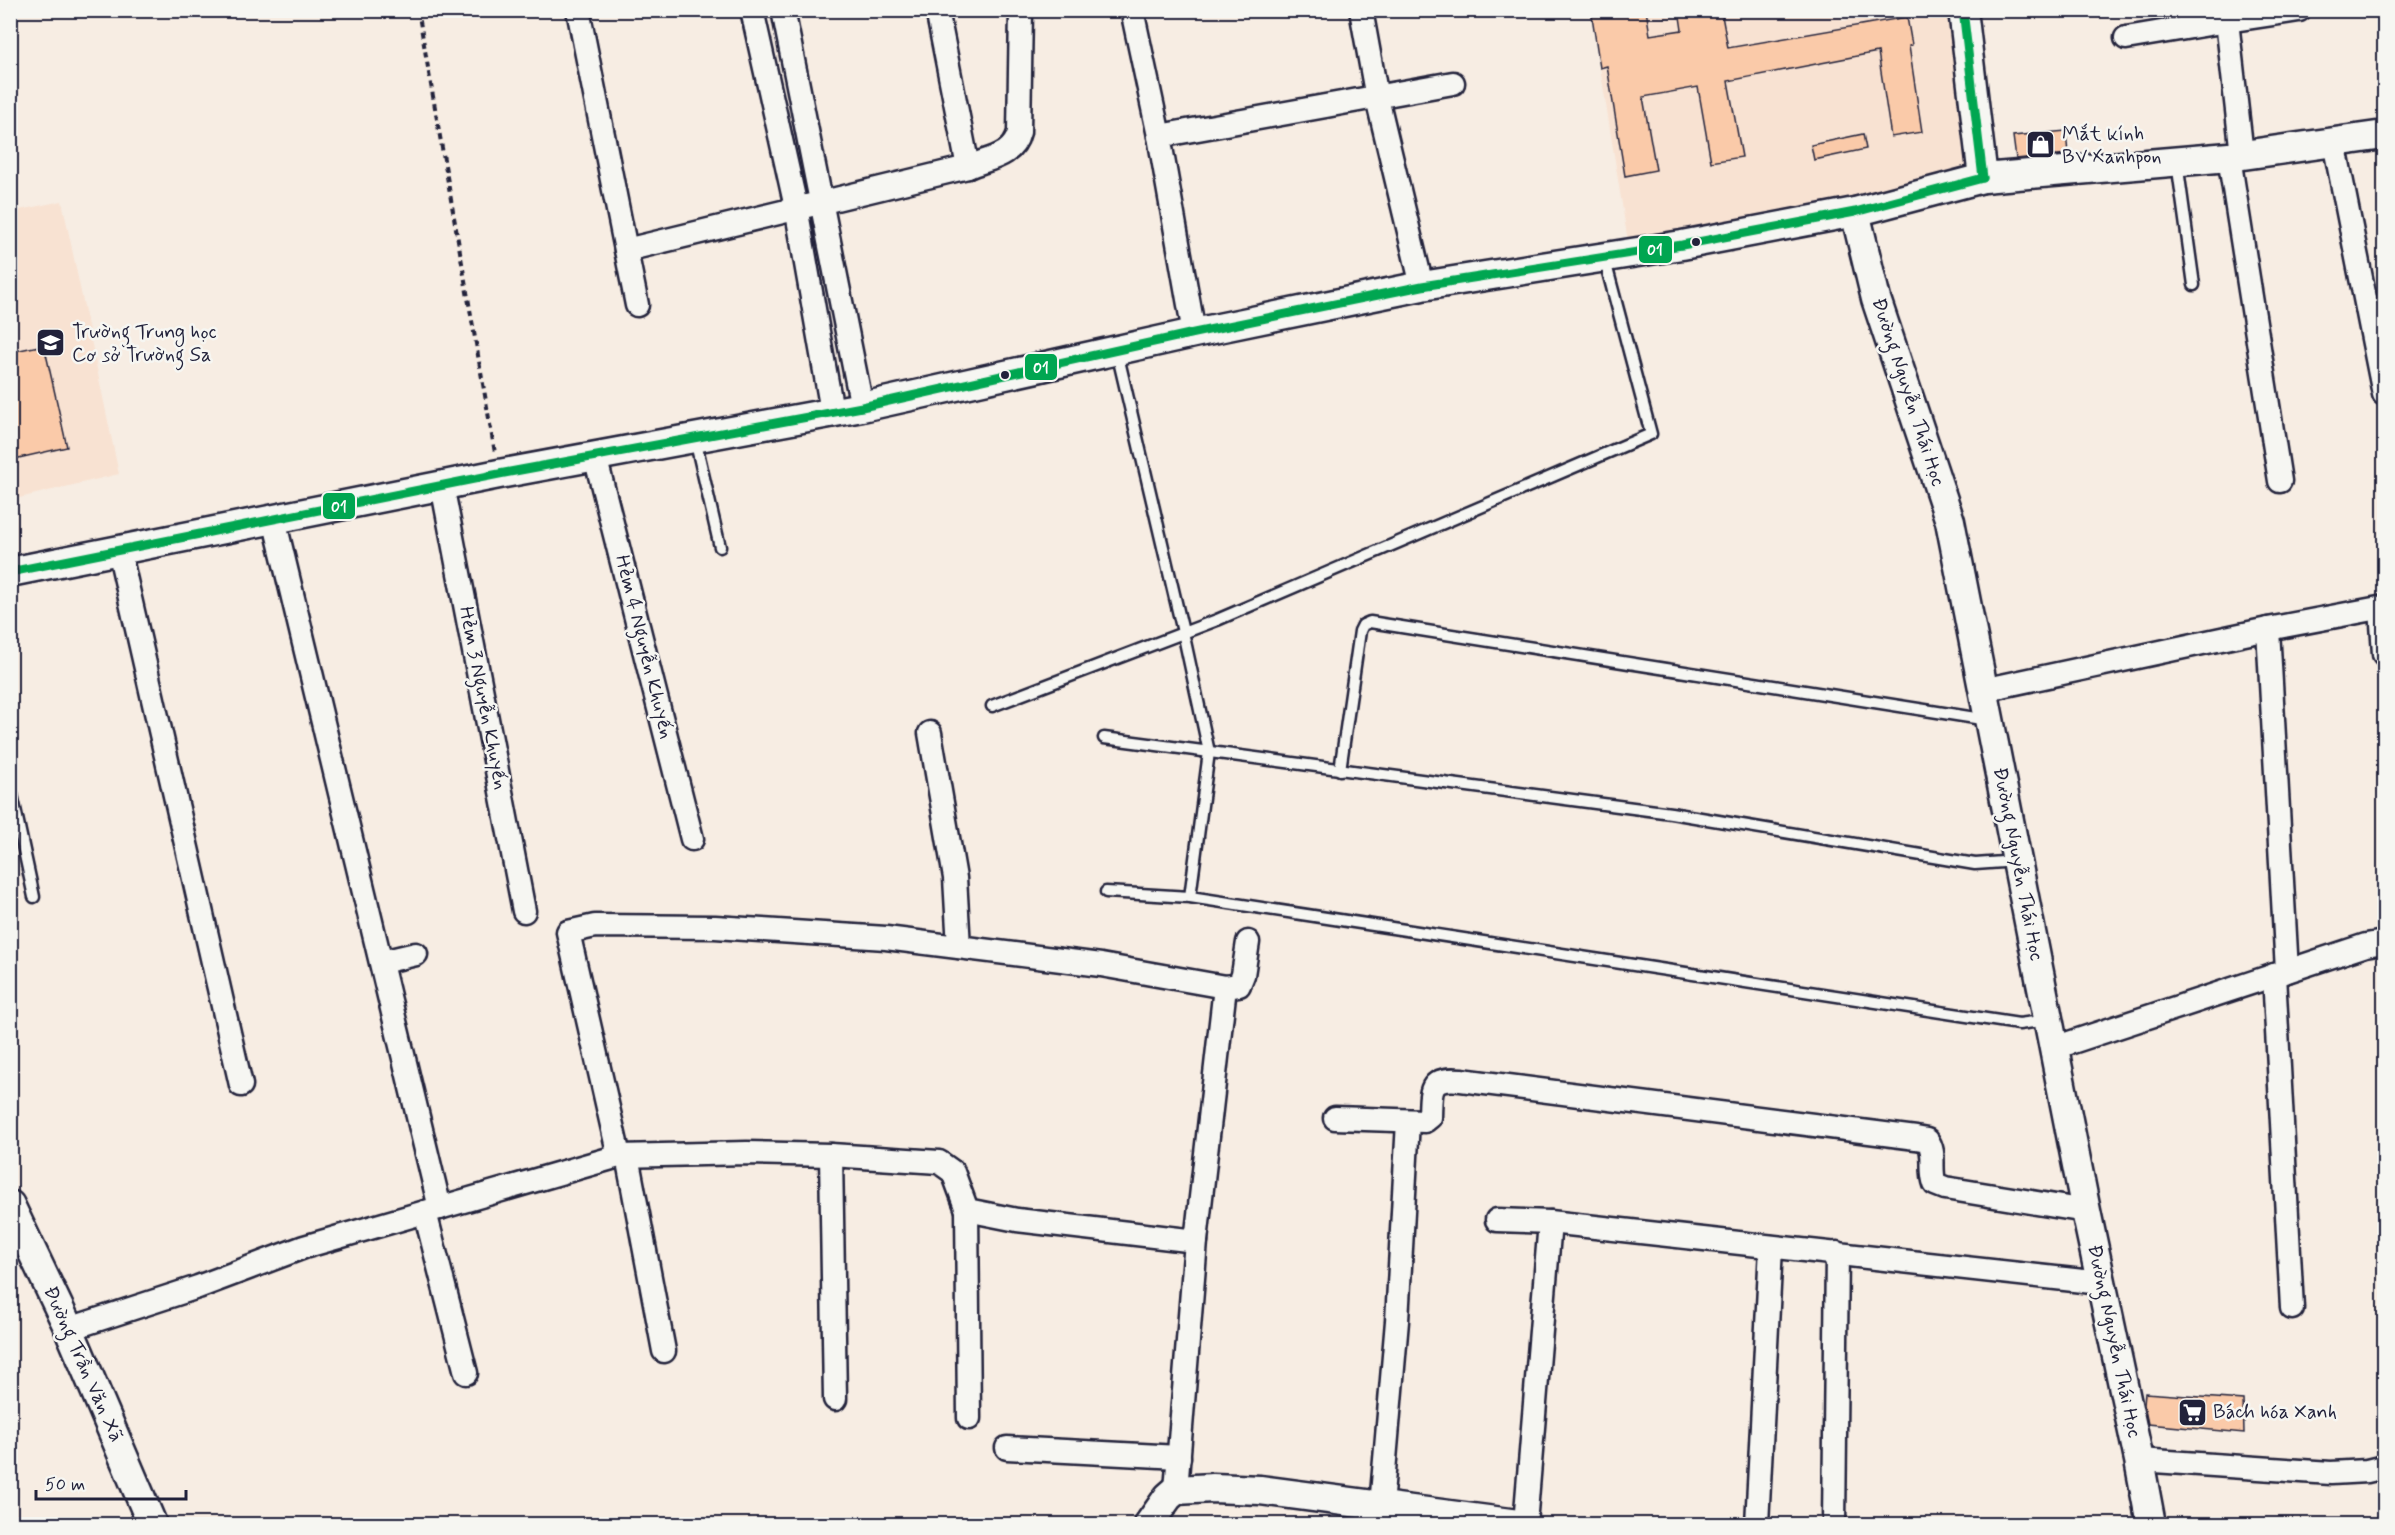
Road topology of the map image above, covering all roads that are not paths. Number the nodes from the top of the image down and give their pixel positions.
1 (578, 10) edge
2 (752, 10) edge
3 (783, 10) edge
4 (937, 10) edge
5 (1021, 10) edge
6 (1132, 10) edge
7 (1361, 10) edge
8 (1963, 10) edge
9 (2299, 10) edge
10 (2227, 21) junction
11 (2126, 38) dead end
12 (1454, 83) dead end
13 (1377, 98) junction
14 (2385, 135) edge
15 (1159, 136) junction
16 (2334, 142) junction
17 (2236, 156) junction
18 (2177, 162) junction
19 (968, 166) junction
20 (1983, 178) junction
21 (823, 202) junction
22 (796, 207) junction
23 (1855, 212) junction
24 (626, 250) junction
25 (1604, 257) junction
26 (2194, 285) dead end
27 (1422, 286) junction
28 (637, 305) dead end
29 (1194, 333) junction
30 (1117, 352) junction
31 (2381, 361) edge
32 (2385, 394) edge
33 (862, 406) junction
34 (832, 411) junction
35 (695, 437) junction
36 (595, 456) junction
37 (2280, 481) dead end
38 (442, 486) junction
39 (274, 519) junction
40 (720, 547) dead end
41 (119, 550) junction
42 (10, 572) edge
43 (2383, 607) edge
44 (2268, 628) junction
45 (1183, 632) junction
46 (2385, 654) edge
47 (1983, 690) junction
48 (992, 706) dead end
49 (1990, 721) junction
50 (930, 733) dead end
51 (1104, 738) dead end
52 (1209, 752) junction
53 (1340, 770) junction
54 (10, 785) edge
55 (692, 839) dead end
56 (2017, 861) junction
57 (1106, 892) dead end
58 (34, 897) dead end
59 (1190, 897) junction
60 (524, 911) dead end
61 (1248, 942) dead end
62 (2385, 942) edge
63 (959, 947) junction
64 (416, 954) dead end
65 (382, 962) junction
66 (2280, 973) junction
67 (1225, 987) junction
68 (2049, 1020) junction
69 (2054, 1048) junction
70 (241, 1085) dead end
71 (1335, 1118) dead end
72 (1408, 1121) junction
73 (831, 1155) junction
74 (623, 1156) junction
75 (10, 1205) edge
76 (433, 1210) junction
77 (967, 1210) junction
78 (2086, 1211) junction
79 (1497, 1220) dead end
80 (1550, 1222) junction
81 (1196, 1241) junction
82 (1771, 1247) junction
83 (1837, 1253) junction
84 (2101, 1283) junction
85 (2292, 1308) dead end
86 (69, 1329) junction
87 (664, 1351) dead end
88 (466, 1372) dead end
89 (835, 1399) dead end
90 (969, 1418) dead end
91 (1006, 1448) dead end
92 (1179, 1457) junction
93 (2139, 1460) junction
94 (2385, 1467) edge
95 (1176, 1490) junction
96 (1378, 1515) edge
97 (152, 1524) edge
98 (1149, 1524) edge
99 (1518, 1524) edge
100 (1525, 1524) edge
101 (1757, 1524) edge
102 (1834, 1524) edge
103 (2151, 1524) edge

1 - 24 street
2 - 22 street
3 - 21 street
4 - 19 street
5 - 19 street
6 - 15 street
7 - 13 street
8 - 20 street
9 - 10 street
10 - 11 street
10 - 17 street
12 - 13 street
13 - 15 street
13 - 27 street
14 - 16 street
15 - 29 street
16 - 17 street
16 - 31 street
17 - 18 street
17 - 37 street
18 - 20 street
18 - 26 lane
19 - 21 street
20 - 23 street
21 - 22 street
21 - 33 street
22 - 24 street
22 - 34 street
23 - 25 street
23 - 47 street, Đường Nguyễn Thái Học
24 - 28 street
25 - 27 street
25 - 45 lane
27 - 29 street
29 - 30 street
30 - 33 street
30 - 45 lane
31 - 32 street
33 - 34 street
34 - 35 street
35 - 36 street
35 - 40 lane
36 - 38 street
36 - 55 street, Hẻm 4 Nguyễn Khuyến
38 - 39 street
38 - 60 street, Hẻm 3 Nguyễn Khuyến
39 - 41 street
39 - 65 street
41 - 42 street
41 - 70 street
43 - 44 street
43 - 46 street
44 - 47 street
44 - 66 street
45 - 48 lane
45 - 52 lane
47 - 49 street, Đường Nguyễn Thái Học
49 - 53 lane
49 - 56 street, Đường Nguyễn Thái Học
50 - 63 street
51 - 52 lane
52 - 53 lane
52 - 59 lane
53 - 56 lane
54 - 58 lane
56 - 68 street, Đường Nguyễn Thái Học
57 - 59 lane
59 - 68 lane
61 - 67 street
62 - 66 street
63 - 67 street
63 - 74 street
64 - 65 street
65 - 76 street
66 - 69 street
66 - 85 street
67 - 81 street
68 - 69 street, Đường Nguyễn Thái Học
69 - 78 street, Đường Nguyễn Thái Học
71 - 72 street
72 - 78 street
72 - 96 street
73 - 74 street
73 - 77 street
73 - 89 street
74 - 76 street
74 - 87 street
75 - 86 street, Đường Trần Văn Xã
76 - 86 street
76 - 88 street
77 - 81 street
77 - 90 street
78 - 84 street, Đường Nguyễn Thái Học
79 - 80 street
80 - 82 street
80 - 100 street
81 - 92 street
82 - 83 street
82 - 101 street
83 - 84 street
83 - 102 street
84 - 93 street, Đường Nguyễn Thái Học
86 - 97 street, Đường Trần Văn Xã
91 - 92 street
92 - 95 street
93 - 94 street
93 - 103 street, Đường Nguyễn Thái Học
95 - 96 street
95 - 98 street
96 - 99 street

